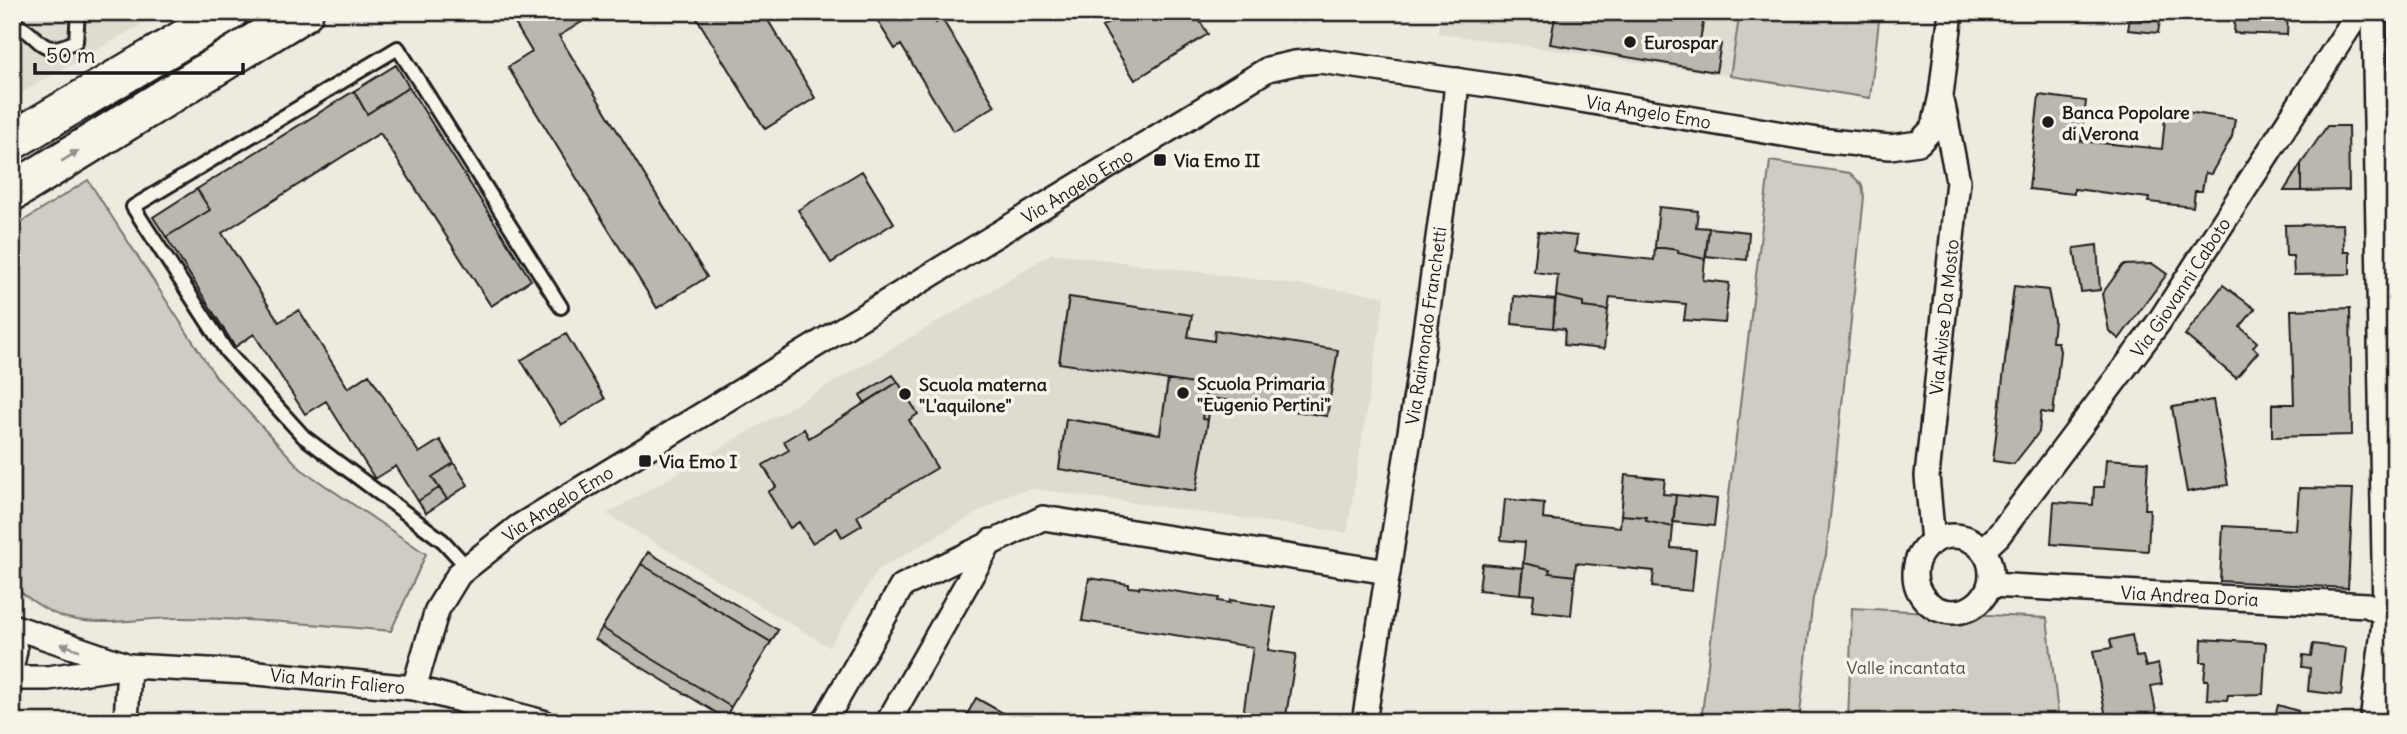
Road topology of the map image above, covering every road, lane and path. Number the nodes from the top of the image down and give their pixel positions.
1 (78, 12) edge
2 (304, 12) edge
3 (1951, 12) edge
4 (2359, 12) edge
5 (2374, 12) edge
6 (227, 13) edge
7 (12, 23) edge
8 (1457, 80) junction
9 (1941, 95) junction
10 (12, 141) edge
11 (1890, 148) joint
12 (12, 192) edge
13 (561, 307) dead end
14 (991, 541) junction
15 (1933, 542) junction
16 (1983, 550) junction
17 (466, 566) junction
18 (1388, 572) junction
19 (1990, 585) junction
20 (2390, 615) edge
21 (12, 626) edge
22 (12, 635) edge
23 (12, 665) edge
24 (129, 666) junction
25 (12, 678) edge
26 (414, 688) junction
27 (126, 722) edge
28 (543, 722) edge
29 (824, 722) edge
30 (888, 722) edge
31 (1364, 722) edge
32 (2372, 722) edge

1 - 7 lane
12 -> 2 main road
3 - 9 street, Via Alvise Da Mosto
4 - 16 street, Via Giovanni Caboto
5 - 20 street
6 - 10 main road
8 - 11 street, Via Angelo Emo
8 - 17 street, Via Angelo Emo
8 - 18 street, Via Raimondo Franchetti
9 - 11 street, Via Alvise Da Mosto
9 - 15 street, Via Alvise Da Mosto
13 - 17 lane
14 - 18 street
14 - 29 street
14 - 30 street
15 - 16 street
15 - 19 street
16 - 19 street
17 - 26 street, Via Angelo Emo
18 - 31 street, Via Raimondo Franchetti
19 - 20 street, Via Andrea Doria
20 - 32 street
24 -> 21 street, Via Marin Faliero
22 - 23 street
24 - 25 street, Via Marin Faliero
24 - 26 street, Via Marin Faliero
24 - 27 street
26 - 28 street, Via Marin Faliero

